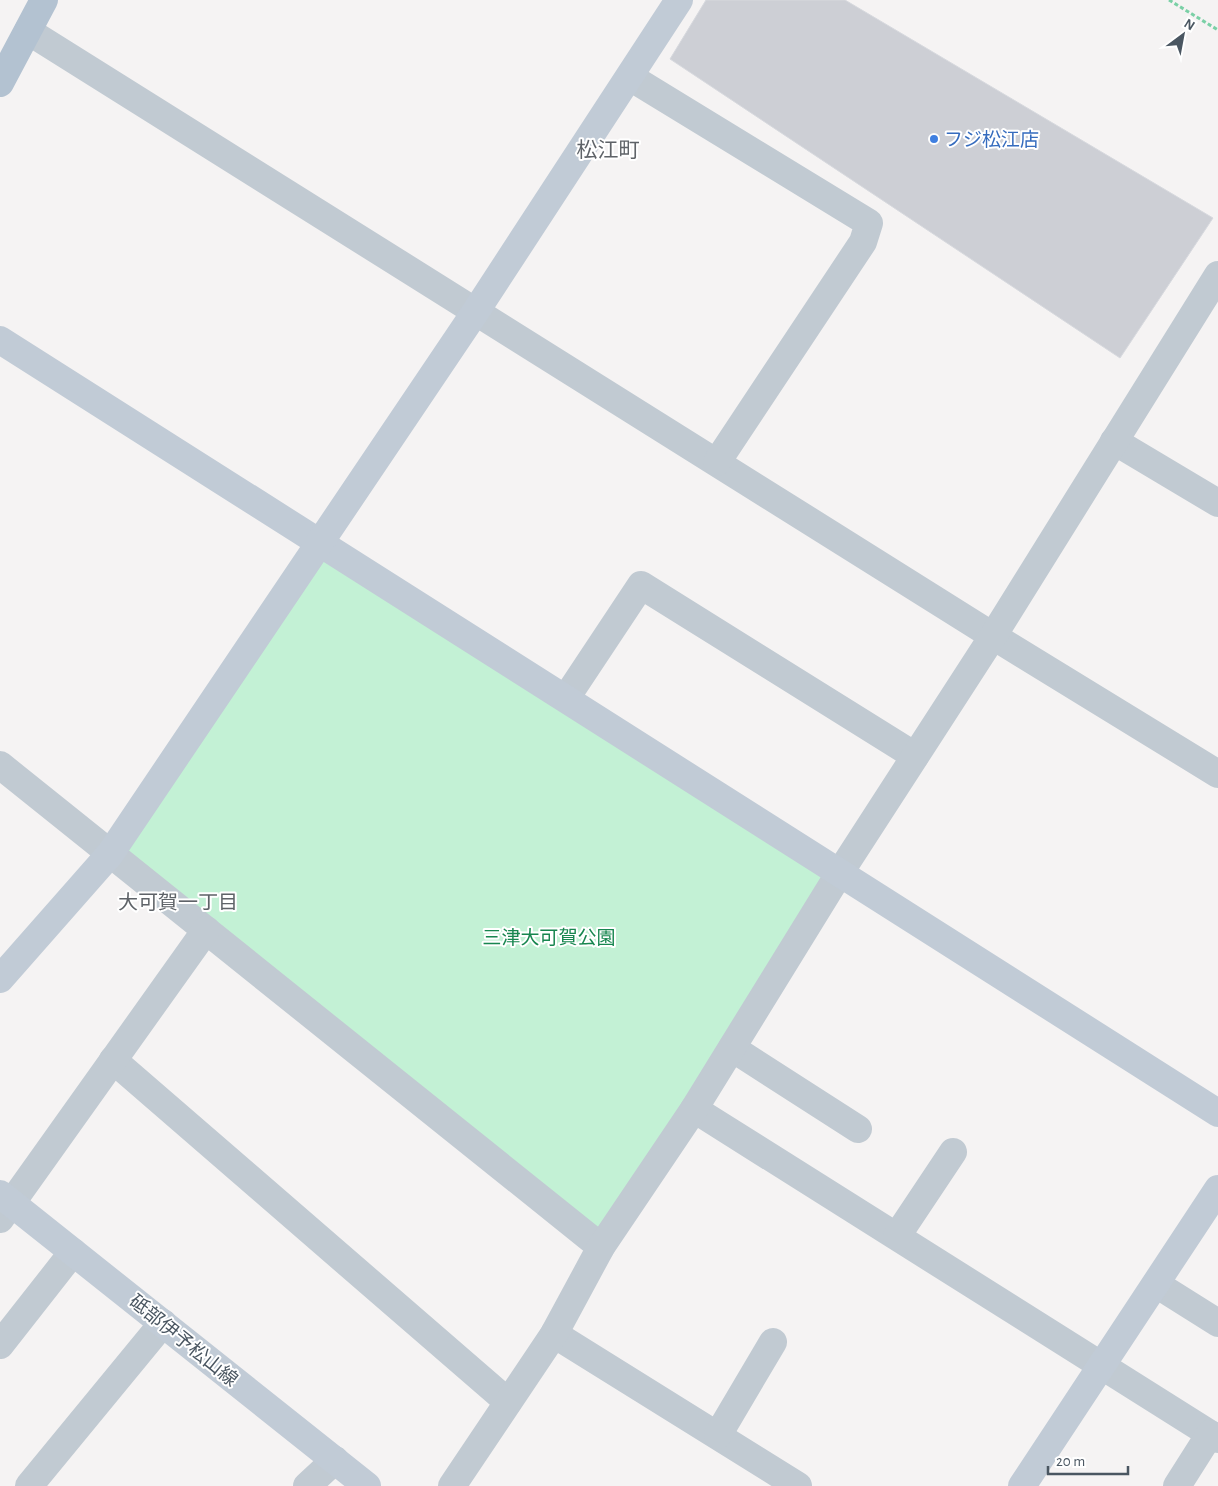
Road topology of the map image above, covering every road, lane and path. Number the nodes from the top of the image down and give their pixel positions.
1 (44, 0) edge
2 (679, 0) edge
3 (1169, 0) edge
4 (1218, 30) edge
5 (28, 31) junction
6 (630, 77) junction
7 (0, 83) edge
8 (1218, 275) edge
9 (476, 312) junction
10 (0, 340) edge
11 (1114, 441) junction
12 (716, 462) junction
13 (1218, 503) edge
14 (322, 541) junction
15 (993, 636) junction
16 (566, 698) junction
17 (915, 756) junction
18 (0, 766) edge
19 (1218, 774) edge
20 (110, 854) junction
21 (839, 874) junction
22 (206, 930) junction
23 (0, 979) edge
24 (732, 1048) junction
25 (113, 1060) junction
26 (694, 1109) junction
27 (1218, 1113) edge
28 (858, 1129) dead end
29 (954, 1152) dead end
30 (1218, 1189) edge
31 (4, 1205) edge
32 (897, 1236) junction
33 (601, 1247) junction
34 (74, 1252) junction
35 (1156, 1284) junction
36 (163, 1323) junction
37 (1218, 1323) edge
38 (554, 1334) junction
39 (773, 1342) dead end
40 (0, 1345) edge
41 (1101, 1364) junction
42 (508, 1402) junction
43 (718, 1435) junction
44 (1214, 1436) edge
45 (335, 1460) junction
46 (29, 1486) edge
47 (307, 1486) edge
48 (367, 1486) edge
49 (452, 1486) edge
50 (798, 1486) edge
51 (1022, 1486) edge
52 (1177, 1486) edge

1 - 5 main road
2 - 6 street
3 - 4 path
5 - 7 main road
5 - 9 street
6 - 9 street
6 - 12 street
8 - 11 street
9 - 12 street
9 - 14 street
10 - 14 street
11 - 13 street
11 - 15 street
12 - 15 street
14 - 16 street
14 - 20 street
15 - 17 street
15 - 19 street
16 - 17 street
16 - 21 street
17 - 21 street
18 - 20 street
20 - 22 street
20 - 23 street
21 - 24 street
21 - 27 street
22 - 25 street
22 - 33 street
24 - 26 street
24 - 28 street
25 - 31 street
25 - 42 street
26 - 32 street
26 - 33 street
29 - 32 street
30 - 35 street
31 - 34 street, 砥部伊予松山線
32 - 41 street
33 - 38 street
34 - 36 street, 砥部伊予松山線
34 - 40 street
35 - 37 street
35 - 41 street
36 - 45 street, 砥部伊予松山線
36 - 46 street
38 - 42 street
38 - 43 street
39 - 43 street
41 - 44 street
41 - 51 street
42 - 49 street
43 - 50 street
44 - 52 street
45 - 47 street
45 - 48 street, 砥部伊予松山線

